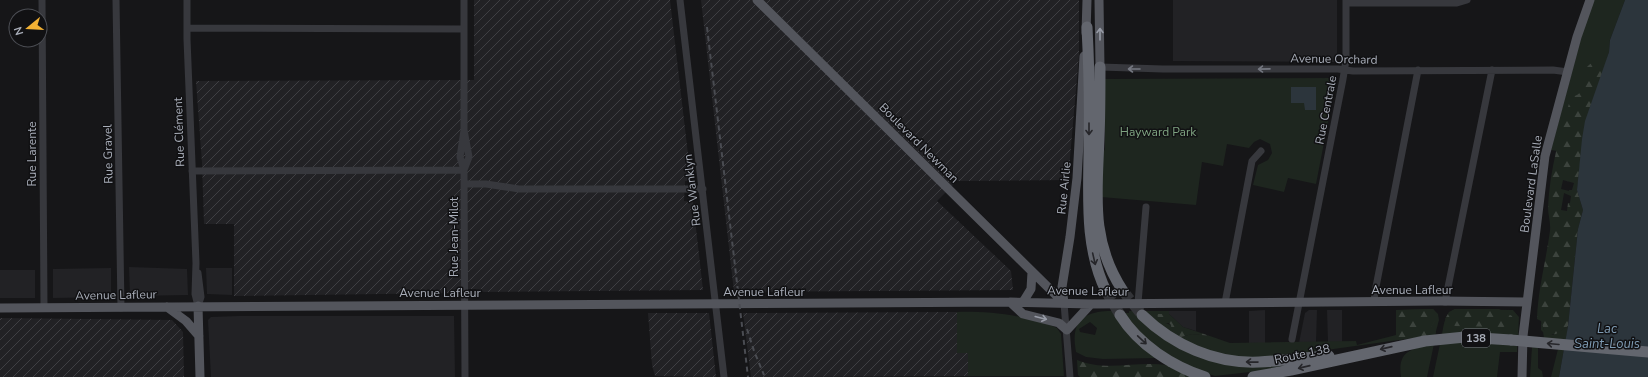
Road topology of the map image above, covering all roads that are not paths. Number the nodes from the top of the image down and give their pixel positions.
1 (42, 0) edge
2 (116, 0) edge
3 (187, 0) edge
4 (464, 0) edge
5 (680, 0) edge
6 (757, 0) edge
7 (1087, 0) edge
8 (1099, 0) edge
9 (1467, 0) edge
10 (1590, 0) edge
11 (1414, 1) edge
12 (1346, 2) edge
13 (1087, 27) junction
14 (187, 28) junction
15 (464, 29) junction
16 (1100, 67) junction
17 (1345, 69) junction
18 (1418, 70) junction
19 (1492, 70) junction
20 (1568, 72) junction
21 (1261, 151) dead end
22 (464, 170) junction
23 (192, 171) junction
24 (464, 184) junction
25 (703, 189) junction
26 (1146, 207) dead end
27 (1032, 272) junction
28 (1106, 291) tunnel mouth
29 (1123, 291) tunnel mouth
30 (1010, 302) junction
31 (1023, 302) junction
32 (1299, 302) junction
33 (1374, 302) junction
34 (1445, 302) junction
35 (1527, 302) junction
36 (1064, 303) junction
37 (1225, 303) junction
38 (716, 304) junction
39 (1091, 304) junction
40 (1138, 304) junction
41 (465, 305) junction
42 (198, 306) junction
43 (167, 307) junction
44 (0, 308) edge
45 (44, 308) junction
46 (121, 308) junction
47 (1120, 315) tunnel mouth
48 (1142, 315) tunnel mouth
49 (1067, 330) junction
50 (199, 336) junction
51 (1292, 339) dead end
52 (1648, 352) edge
53 (1356, 356) junction
54 (200, 377) edge
55 (465, 377) edge
56 (724, 377) edge
57 (1070, 377) edge
58 (1205, 377) edge
59 (1253, 377) edge
60 (1522, 377) edge

1 - 45 street, Rue Larente
2 - 46 street, Rue Gravel
3 - 14 street, Rue Clément
4 - 15 street, Rue Jean-Milot
5 - 25 street, Rue Wanklyn
6 - 27 main road, Boulevard Newman
7 - 13 main road, Rue Airlie
16 -> 8 main road
9 - 11 street, Rue Centrale
10 - 20 main road, Boulevard LaSalle
11 - 12 street, Rue Centrale
12 - 17 street, Rue Centrale
13 -> 28 highway
13 - 36 main road, Rue Airlie
14 - 15 street
14 - 23 street, Rue Clément
15 - 22 street, Rue Jean-Milot
17 -> 16 street, Avenue Orchard
16 - 29 highway
17 - 18 street, Avenue Orchard
17 - 32 street, Rue Centrale
18 - 19 street, Avenue Orchard
18 - 33 street
19 - 20 street, Avenue Orchard
19 - 34 street
20 - 35 main road, Boulevard LaSalle
21 - 37 street
22 - 23 street
22 - 24 street, Rue Jean-Milot
23 - 42 street, Rue Clément
24 - 25 street
24 - 41 street, Rue Jean-Milot
25 - 38 street, Rue Wanklyn
26 - 40 street
27 - 31 main road
27 - 36 main road, Boulevard Newman
30 - 31 main road, Avenue Lafleur
30 - 38 main road, Avenue Lafleur
30 -> 49 main road
31 - 36 main road, Avenue Lafleur
32 - 33 main road, Avenue Lafleur
32 - 37 main road, Avenue Lafleur
32 - 51 street, Rue Centrale
33 - 34 main road, Avenue Lafleur
34 - 35 main road, Avenue Lafleur
35 - 60 main road, Boulevard LaSalle
36 - 39 main road, Avenue Lafleur
36 - 49 street, Rue Airlie
37 - 40 main road, Avenue Lafleur
38 - 41 main road, Avenue Lafleur
38 - 56 street, Rue Wanklyn
39 - 40 main road, Avenue Lafleur
39 - 49 main road
41 - 42 main road, Avenue Lafleur
41 - 55 street, Rue Jean-Milot
42 - 43 main road, Avenue Lafleur
42 - 50 main road, Rue Clément
43 - 46 main road, Avenue Lafleur
43 - 50 main road
44 - 45 main road, Avenue Lafleur
45 - 46 main road, Avenue Lafleur
47 -> 58 highway
53 -> 48 highway
49 - 57 street, Rue Airlie
50 - 54 main road, Rue Clément
52 -> 53 highway, 138, bridge
53 -> 59 highway, Route 138 / 138

